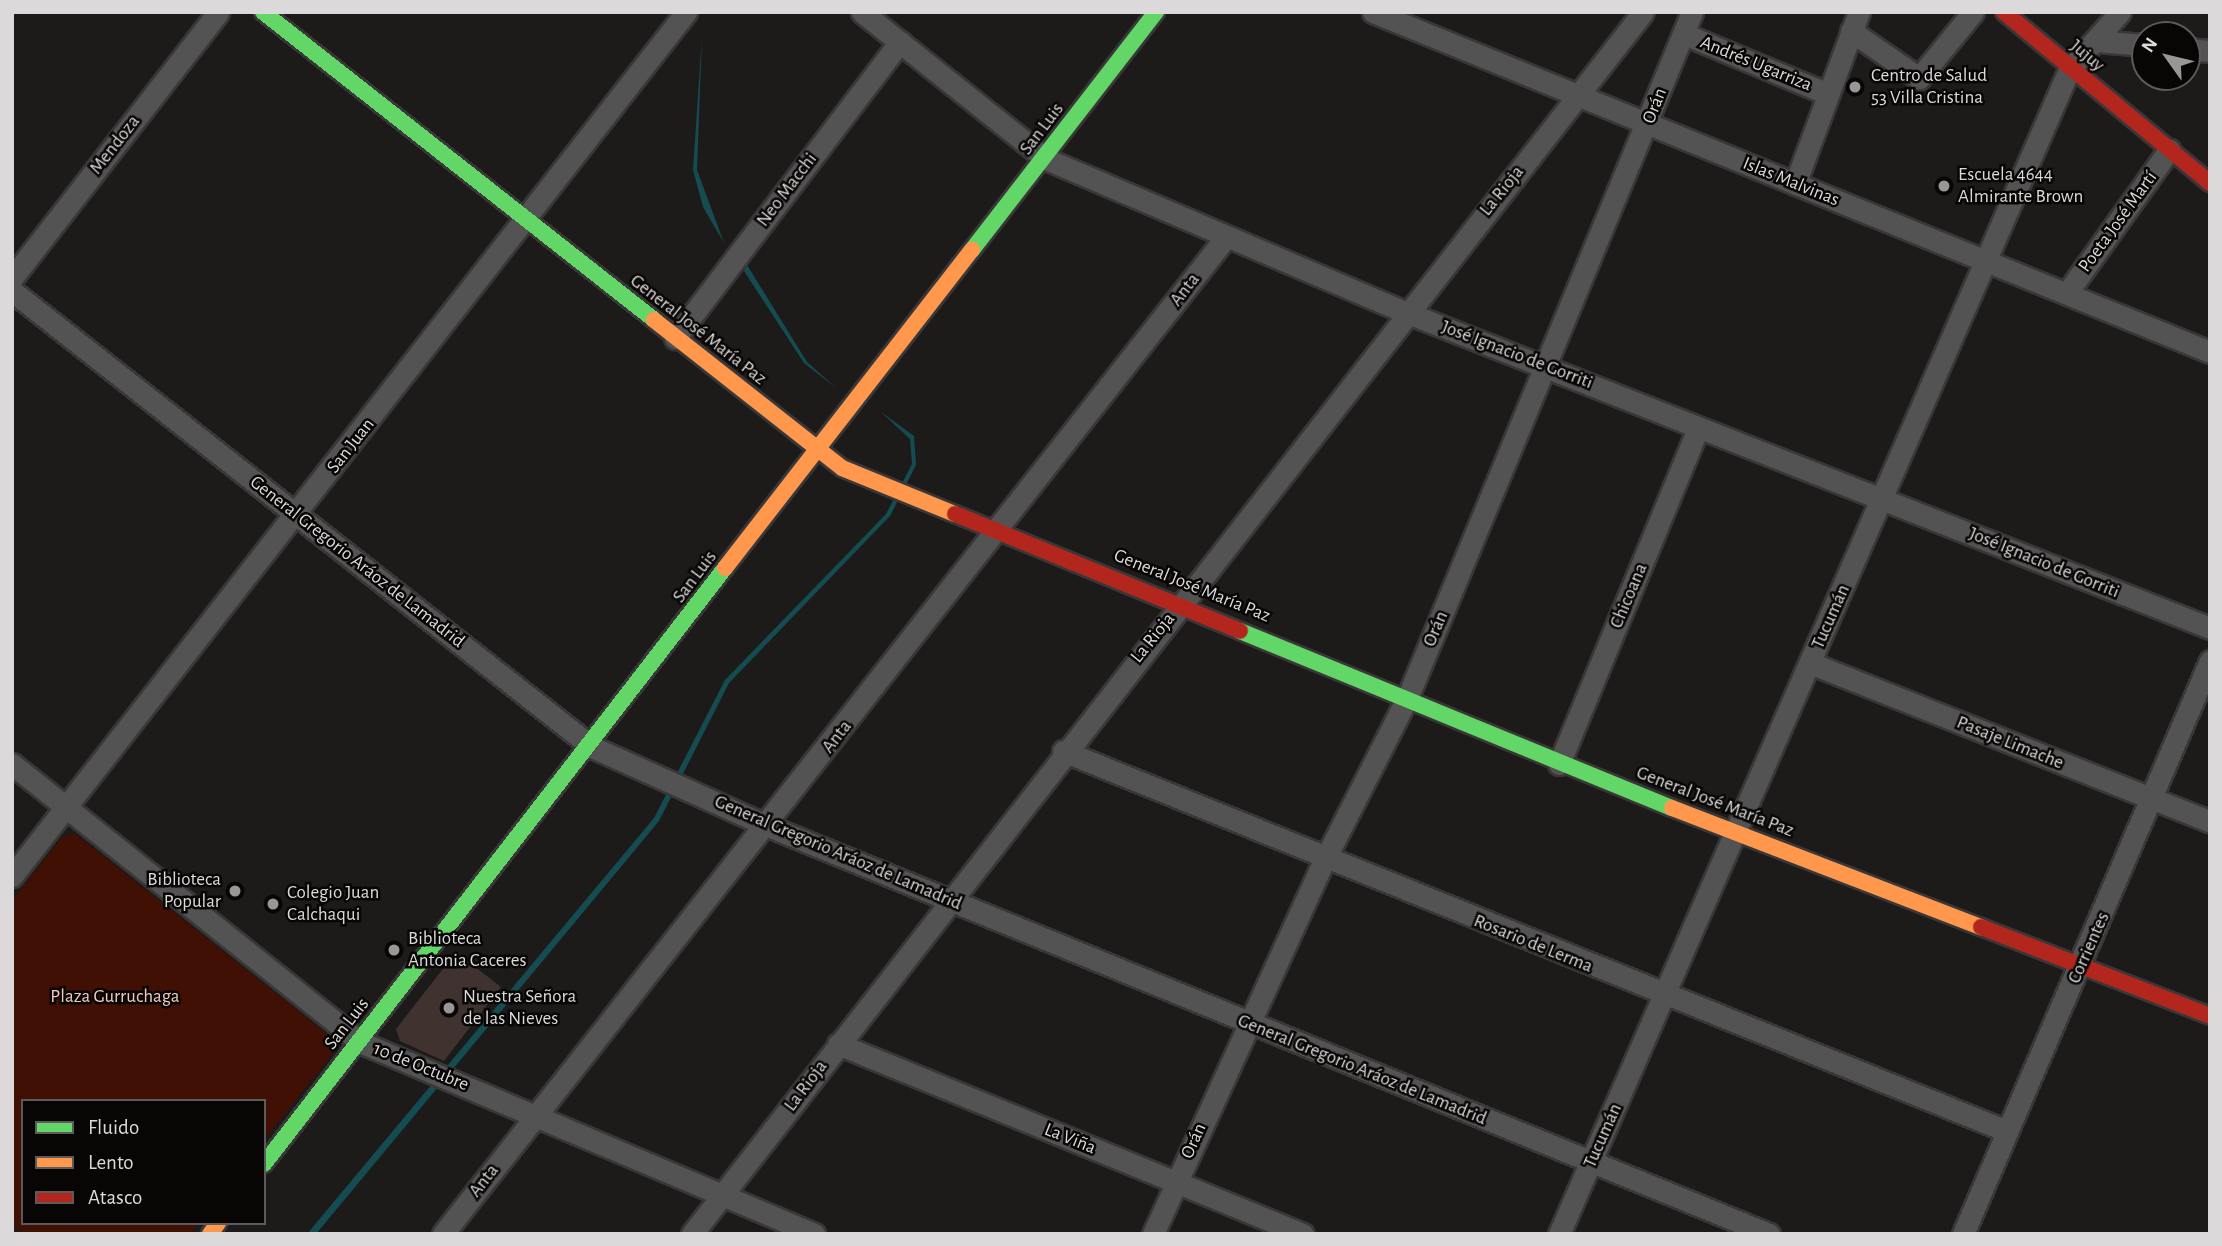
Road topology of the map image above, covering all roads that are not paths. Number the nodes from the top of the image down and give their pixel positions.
1 (218, 12) edge
2 (263, 12) edge
3 (686, 12) edge
4 (862, 12) edge
5 (1156, 12) edge
6 (1373, 12) edge
7 (1643, 12) edge
8 (1692, 12) edge
9 (1973, 12) edge
10 (2004, 12) edge
11 (2116, 17) edge
12 (1855, 21) edge
13 (1684, 34) junction
14 (2096, 41) junction
15 (900, 42) junction
16 (2131, 44) edge
17 (2069, 70) junction
18 (1828, 93) junction
19 (1578, 96) junction
20 (1647, 125) junction
21 (2169, 150) junction
22 (1046, 159) junction
23 (2210, 183) edge
24 (1795, 184) junction
25 (527, 223) junction
26 (1226, 237) junction
27 (1989, 261) junction
28 (12, 278) edge
29 (12, 291) edge
30 (2067, 293) junction
31 (1405, 312) junction
32 (675, 338) junction
33 (2210, 352) edge
34 (1547, 366) junction
35 (1698, 428) junction
36 (818, 449) junction
37 (1883, 499) junction
38 (297, 515) junction
39 (998, 528) junction
40 (1180, 604) junction
41 (2210, 628) edge
42 (2210, 661) edge
43 (1810, 663) junction
44 (1408, 696) junction
45 (592, 747) junction
46 (1063, 751) junction
47 (12, 764) edge
48 (1559, 764) junction
49 (2153, 800) junction
50 (66, 807) junction
51 (2210, 821) edge
52 (768, 826) junction
53 (1736, 832) junction
54 (1324, 861) junction
55 (12, 876) edge
56 (948, 899) junction
57 (2082, 965) junction
58 (1664, 996) junction
59 (2210, 1016) edge
60 (1247, 1024) junction
61 (360, 1042) junction
62 (838, 1044) junction
63 (535, 1115) junction
64 (2007, 1131) junction
65 (266, 1161) edge
66 (1591, 1164) junction
67 (1175, 1182) junction
68 (722, 1196) junction
69 (443, 1234) edge
70 (692, 1234) edge
71 (814, 1234) edge
72 (1153, 1234) edge
73 (1303, 1234) edge
74 (1559, 1234) edge
75 (1769, 1234) edge
76 (1963, 1234) edge

1 - 28 street, Mendoza
2 - 25 street, General José María Paz
3 - 25 street, San Juan
4 - 15 street, José Ignacio de Gorriti
5 - 22 street, San Luis
6 - 19 street, Islas Malvinas
7 - 19 street, La Rioja
8 - 13 street, Orán
9 - 12 street
10 - 17 street, Jujuy
11 - 14 street, Tucumán
12 - 18 street
13 - 18 street, Andrés Ugarriza
13 - 20 street, Orán
14 - 16 street
14 - 17 street, Tucumán
15 - 22 street, José Ignacio de Gorriti
15 - 32 street, Neo Macchi
17 - 21 street, Jujuy
17 - 27 street, Tucumán
18 - 24 street
19 - 20 street, Islas Malvinas
19 - 31 street, La Rioja
20 - 24 street, Islas Malvinas
20 - 34 street, Orán
21 - 23 street, Jujuy
21 - 30 street, Poeta José Martí
22 - 26 street, José Ignacio de Gorriti
22 - 36 street, San Luis
24 - 27 street, Islas Malvinas
25 - 32 street, General José María Paz
25 - 38 street, San Juan
26 - 31 street, José Ignacio de Gorriti
26 - 39 street, Anta
27 - 30 street, Islas Malvinas
27 - 37 street, Tucumán
29 - 38 street, General Gregorio Aráoz de Lamadrid
30 - 33 street, Islas Malvinas
31 - 34 street, José Ignacio de Gorriti
31 - 40 street, La Rioja
32 - 36 street, General José María Paz
34 - 35 street, José Ignacio de Gorriti
34 - 44 street, Orán
35 - 37 street, José Ignacio de Gorriti
35 - 48 street, Chicoana
36 - 39 street, General José María Paz
36 - 45 street, San Luis
37 - 41 street, José Ignacio de Gorriti
37 - 43 street, Tucumán
38 - 45 street, General Gregorio Aráoz de Lamadrid
38 - 50 street, San Juan
39 - 40 street, General José María Paz
39 - 52 street, Anta
40 - 44 street, General José María Paz
40 - 46 street, La Rioja
42 - 49 street, Corrientes
43 - 49 street, Pasaje Limache
43 - 53 street, Tucumán
44 - 48 street, General José María Paz
44 - 54 street, Orán
45 - 52 street, General Gregorio Aráoz de Lamadrid
45 - 61 street, San Luis
46 - 54 street, Rosario de Lerma
46 - 56 street, La Rioja
47 - 50 street, 10 de Octubre
48 - 53 street, General José María Paz
49 - 51 street, Pasaje Limache
49 - 57 street, Corrientes
50 - 55 street, San Juan
50 - 61 street, 10 de Octubre
52 - 56 street, General Gregorio Aráoz de Lamadrid
52 - 63 street, Anta
53 - 57 street, General José María Paz
53 - 58 street, Tucumán
54 - 58 street, Rosario de Lerma
54 - 60 street, Orán
56 - 60 street, General Gregorio Aráoz de Lamadrid
56 - 62 street, La Rioja
57 - 59 street, General José María Paz
57 - 64 street, Corrientes
58 - 64 street, Rosario de Lerma
58 - 66 street, Tucumán
60 - 66 street, General Gregorio Aráoz de Lamadrid
60 - 67 street, Orán
61 - 63 street, 10 de Octubre
61 - 65 street, San Luis
62 - 67 street, La Viña
62 - 68 street, La Rioja
63 - 68 street, 10 de Octubre
63 - 69 street, Anta
64 - 76 street, Corrientes
66 - 74 street, Tucumán
66 - 75 street, General Gregorio Aráoz de Lamadrid
67 - 72 street, Orán
67 - 73 street, La Viña
68 - 70 street, La Rioja
68 - 71 street, 10 de Octubre

